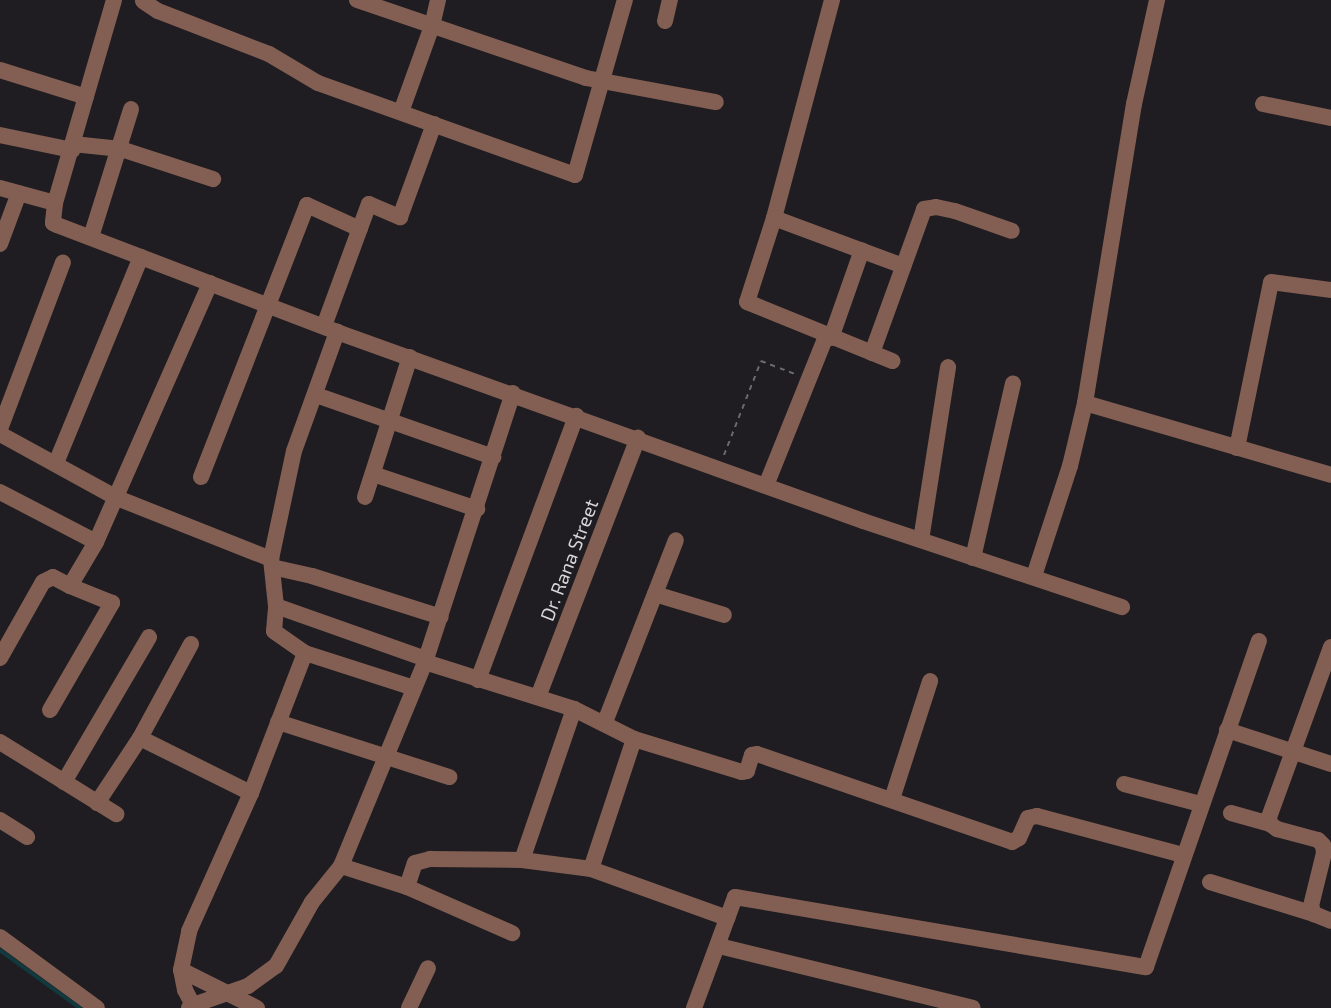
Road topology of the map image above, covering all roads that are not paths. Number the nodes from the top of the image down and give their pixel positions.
1 (114, 0) edge
2 (142, 0) edge
3 (357, 0) edge
4 (438, 0) edge
5 (625, 0) edge
6 (670, 0) edge
7 (832, 0) edge
8 (1157, 0) edge
9 (665, 21) dead end
10 (432, 26) junction
11 (0, 70) edge
12 (600, 81) junction
13 (86, 97) junction
14 (716, 102) dead end
15 (1264, 104) dead end
16 (131, 108) dead end
17 (401, 112) junction
18 (1331, 118) edge
19 (434, 124) junction
20 (0, 135) edge
21 (72, 147) junction
22 (121, 149) junction
23 (213, 179) dead end
24 (0, 188) edge
25 (19, 192) junction
26 (55, 203) junction
27 (774, 218) junction
28 (360, 229) junction
29 (1012, 231) dead end
30 (91, 237) junction
31 (0, 244) edge
32 (862, 250) junction
33 (141, 257) junction
34 (63, 261) dead end
35 (903, 266) junction
36 (210, 284) junction
37 (1331, 290) edge
38 (270, 307) junction
39 (331, 329) junction
40 (829, 337) junction
41 (872, 353) junction
42 (410, 357) junction
43 (892, 361) dead end
44 (947, 367) dead end
45 (1013, 384) dead end
46 (513, 393) junction
47 (316, 395) junction
48 (1085, 403) junction
49 (576, 416) junction
50 (390, 421) junction
51 (0, 431) edge
52 (638, 438) junction
53 (1237, 448) junction
54 (493, 457) junction
55 (56, 463) junction
56 (373, 474) junction
57 (1331, 475) edge
58 (201, 477) dead end
59 (767, 483) junction
60 (0, 492) edge
61 (365, 497) dead end
62 (117, 498) junction
63 (477, 509) junction
64 (676, 540) dead end
65 (921, 540) junction
66 (96, 542) junction
67 (973, 558) junction
68 (272, 563) junction
69 (1034, 576) junction
70 (71, 586) junction
71 (655, 594) junction
72 (276, 606) junction
73 (1122, 607) dead end
74 (724, 615) dead end
75 (441, 617) junction
76 (149, 638) dead end
77 (1259, 641) dead end
78 (191, 644) dead end
79 (1331, 647) edge
80 (305, 653) junction
81 (0, 658) edge
82 (426, 660) junction
83 (478, 680) junction
84 (930, 681) dead end
85 (1324, 687) edge
86 (414, 688) junction
87 (538, 697) junction
88 (574, 709) junction
89 (50, 710) dead end
90 (278, 722) junction
91 (605, 722) junction
92 (1227, 730) junction
93 (141, 737) junction
94 (634, 738) junction
95 (0, 742) edge
96 (1293, 751) junction
97 (386, 758) junction
98 (1331, 764) edge
99 (449, 777) dead end
100 (64, 782) junction
101 (1124, 784) dead end
102 (251, 793) junction
103 (892, 799) junction
104 (97, 803) junction
105 (1201, 804) junction
106 (1231, 813) dead end
107 (116, 814) dead end
108 (0, 820) edge
109 (1270, 824) junction
110 (27, 837) dead end
111 (1183, 855) junction
112 (522, 860) junction
113 (341, 866) junction
114 (591, 869) junction
115 (1210, 882) dead end
116 (407, 887) junction
117 (1314, 914) junction
118 (727, 918) junction
119 (1331, 920) edge
120 (512, 933) dead end
121 (0, 937) edge
122 (719, 946) junction
123 (428, 968) dead end
124 (181, 970) junction
125 (231, 993) junction
126 (191, 1007) edge
127 (97, 1008) edge
128 (257, 1008) edge
129 (409, 1008) edge
130 (694, 1008) edge
131 (973, 1008) edge

1 - 13 street
2 - 17 street
3 - 10 street
4 - 10 street
5 - 12 street
6 - 9 street
7 - 27 street
8 - 48 street
10 - 12 street
10 - 17 street
11 - 13 street
12 - 14 street
12 - 19 street
13 - 21 street
15 - 18 street
16 - 22 street
17 - 19 street
19 - 28 street
20 - 21 street
21 - 22 street
21 - 26 street
22 - 23 street
22 - 30 street
24 - 25 street
25 - 26 street
25 - 31 street
26 - 30 street
27 - 32 street
27 - 40 street
28 - 38 street
28 - 39 street
29 - 35 street
30 - 33 street
32 - 35 street
32 - 40 street
33 - 36 street
33 - 55 street
34 - 51 street
35 - 41 street
36 - 38 street
36 - 62 street
37 - 53 street
38 - 39 street
38 - 58 street
39 - 42 street
39 - 47 street
40 - 41 street
40 - 59 street
41 - 43 street
42 - 46 street
42 - 50 street
44 - 65 street
45 - 67 street
46 - 49 street
46 - 54 street
47 - 50 street
47 - 68 street
48 - 53 street
48 - 69 street
49 - 52 street
49 - 83 street
50 - 54 street
50 - 56 street
51 - 55 street
52 - 59 street
52 - 87 street, Dr. Rana Street
53 - 57 street
54 - 63 street
55 - 62 street
56 - 61 street
56 - 63 street
59 - 65 street
60 - 66 street
62 - 66 street
62 - 68 street
63 - 75 street
64 - 71 street
65 - 67 street
66 - 70 street
67 - 69 street
68 - 72 street
68 - 75 street
69 - 73 street
70 - 81 street
70 - 89 street
71 - 74 street
71 - 91 street
72 - 80 street
72 - 82 street
75 - 82 street
76 - 100 street
77 - 92 street
78 - 93 street
79 - 85 street
80 - 86 street
80 - 90 street
82 - 83 street
82 - 86 street
83 - 87 street
84 - 103 street
85 - 96 street
86 - 97 street
87 - 88 street
88 - 91 street
88 - 112 street
90 - 97 street
90 - 102 street
91 - 94 street
92 - 96 street
92 - 105 street
93 - 102 street
93 - 104 street
94 - 103 street
94 - 114 street
95 - 100 street
96 - 98 street
96 - 109 street
97 - 99 street
97 - 113 street
100 - 104 street
101 - 105 street
102 - 124 street
103 - 111 street
104 - 107 street
105 - 111 street
106 - 109 street
108 - 110 street
109 - 117 street
111 - 118 street
112 - 114 street
112 - 116 street
113 - 116 street
113 - 125 street
114 - 118 street
115 - 117 street
116 - 120 street
117 - 119 street
118 - 122 street
121 - 127 street
122 - 130 street
122 - 131 street
123 - 129 street
124 - 125 street
124 - 126 street
125 - 126 street
125 - 128 street

